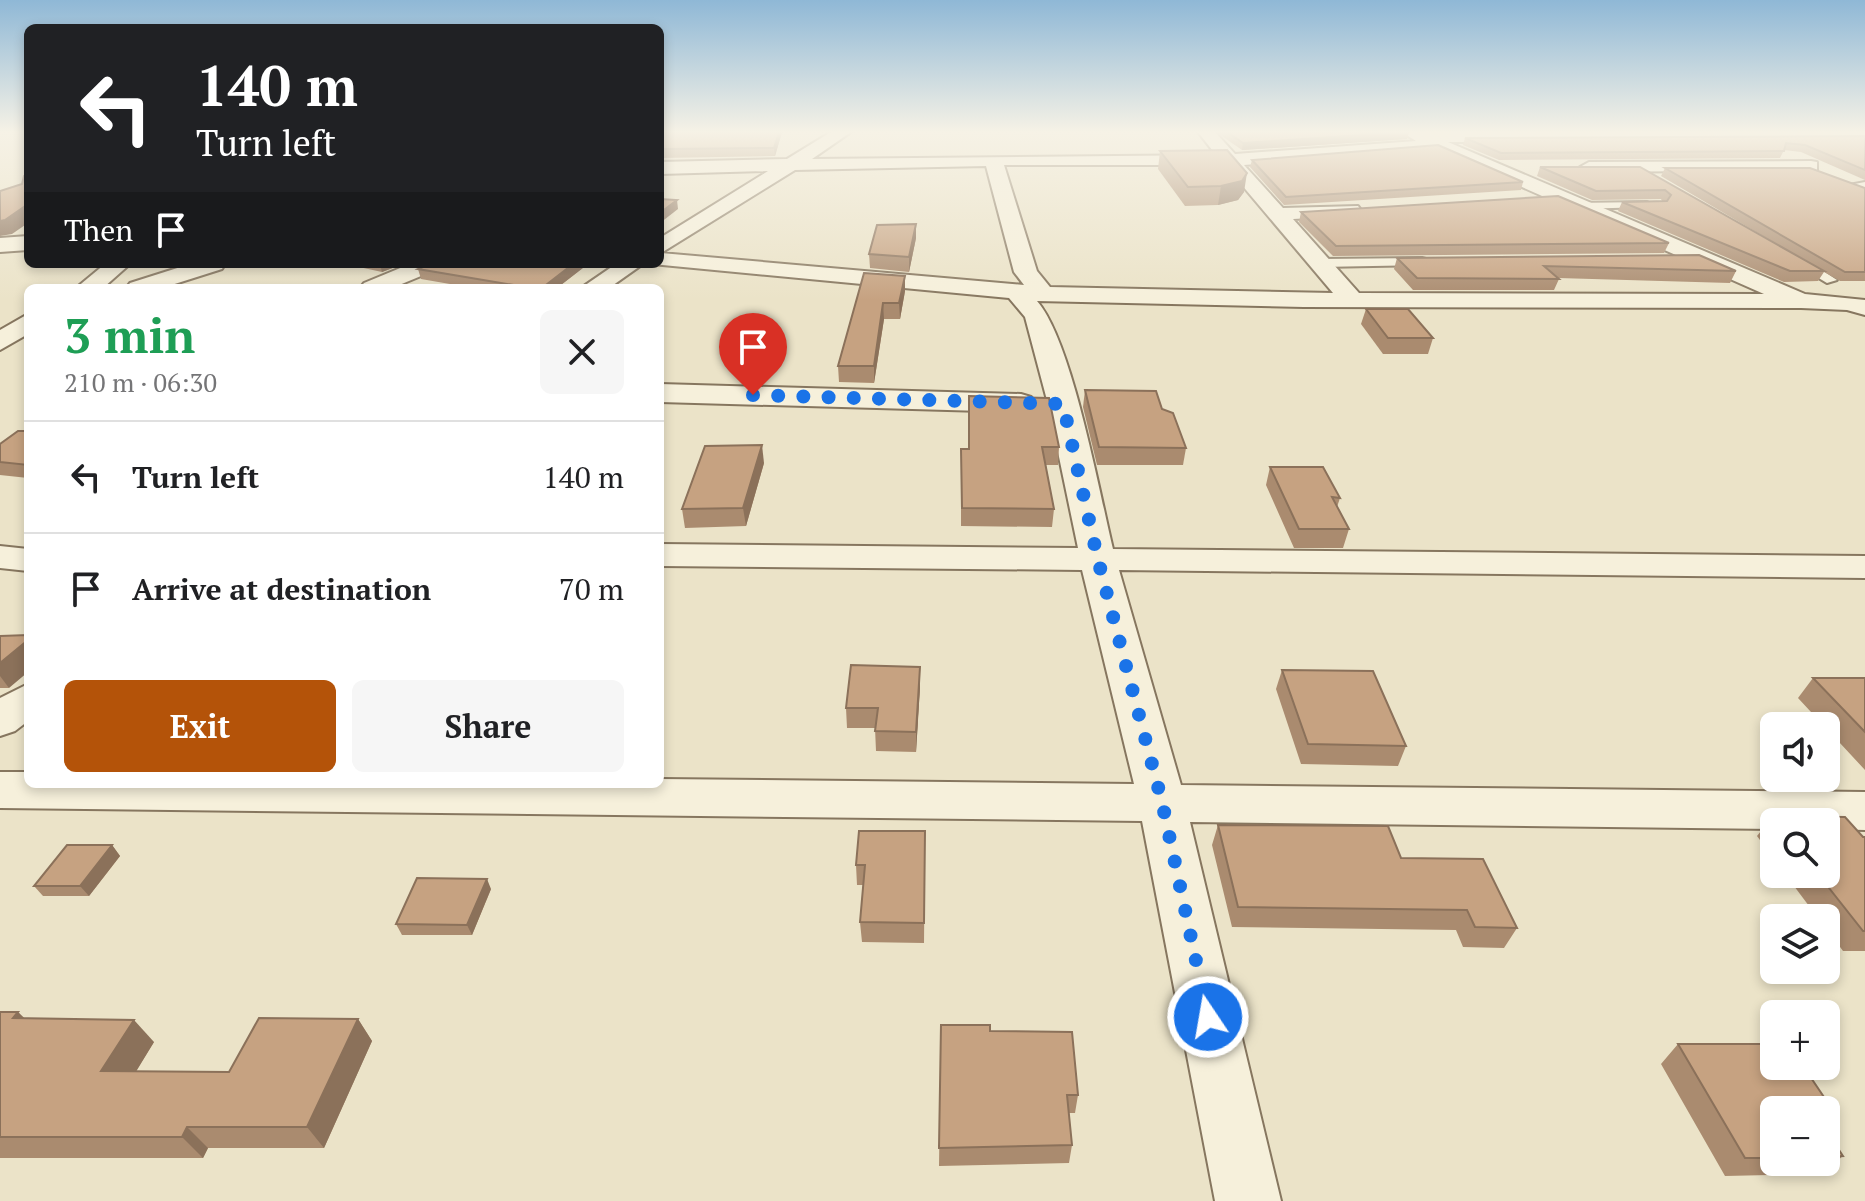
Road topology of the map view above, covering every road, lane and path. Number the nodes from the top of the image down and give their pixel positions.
1 (757, 188) edge
2 (1001, 188) edge
3 (1257, 188) edge
4 (1536, 188) edge
5 (1507, 200) edge
6 (1564, 201) junction
7 (1659, 205) edge
8 (1370, 209) edge
9 (1279, 214) junction
10 (24, 243) edge
11 (0, 245) edge
12 (664, 245) edge
13 (1792, 257) edge
14 (664, 260) edge
15 (1670, 260) edge
16 (1702, 260) junction
17 (1432, 262) edge
18 (1320, 263) junction
19 (114, 268) edge
20 (201, 268) edge
21 (420, 268) edge
22 (626, 268) edge
23 (1831, 280) dead end
24 (93, 284) edge
25 (151, 284) edge
26 (382, 284) edge
27 (600, 284) edge
28 (1029, 293) junction
29 (1352, 300) junction
30 (1801, 301) junction
31 (1865, 308) edge
32 (22, 324) edge
33 (0, 342) edge
34 (664, 393) edge
35 (1063, 404) junction
36 (664, 555) edge
37 (0, 557) edge
38 (24, 560) edge
39 (1098, 560) junction
40 (1865, 567) edge
41 (0, 790) edge
42 (1162, 802) junction
43 (1865, 811) edge
44 (1248, 1201) edge

1 - 12 street
2 - 28 street
3 - 9 street
4 - 6 street
5 - 6 street
6 - 7 lane
6 - 16 street
8 - 9 street
9 - 18 street
10 - 11 street
13 - 23 lane
14 - 28 street
15 - 16 lane
16 - 30 street
17 - 18 lane
18 - 29 street
19 - 24 street
20 - 25 street
21 - 26 street
22 - 27 street
28 - 29 street
28 - 35 street
29 - 30 street
30 - 31 street
32 - 33 street
34 - 35 street
35 - 39 street
36 - 39 street
37 - 38 street
39 - 40 street
39 - 42 street
41 - 42 street
42 - 43 street
42 - 44 street

